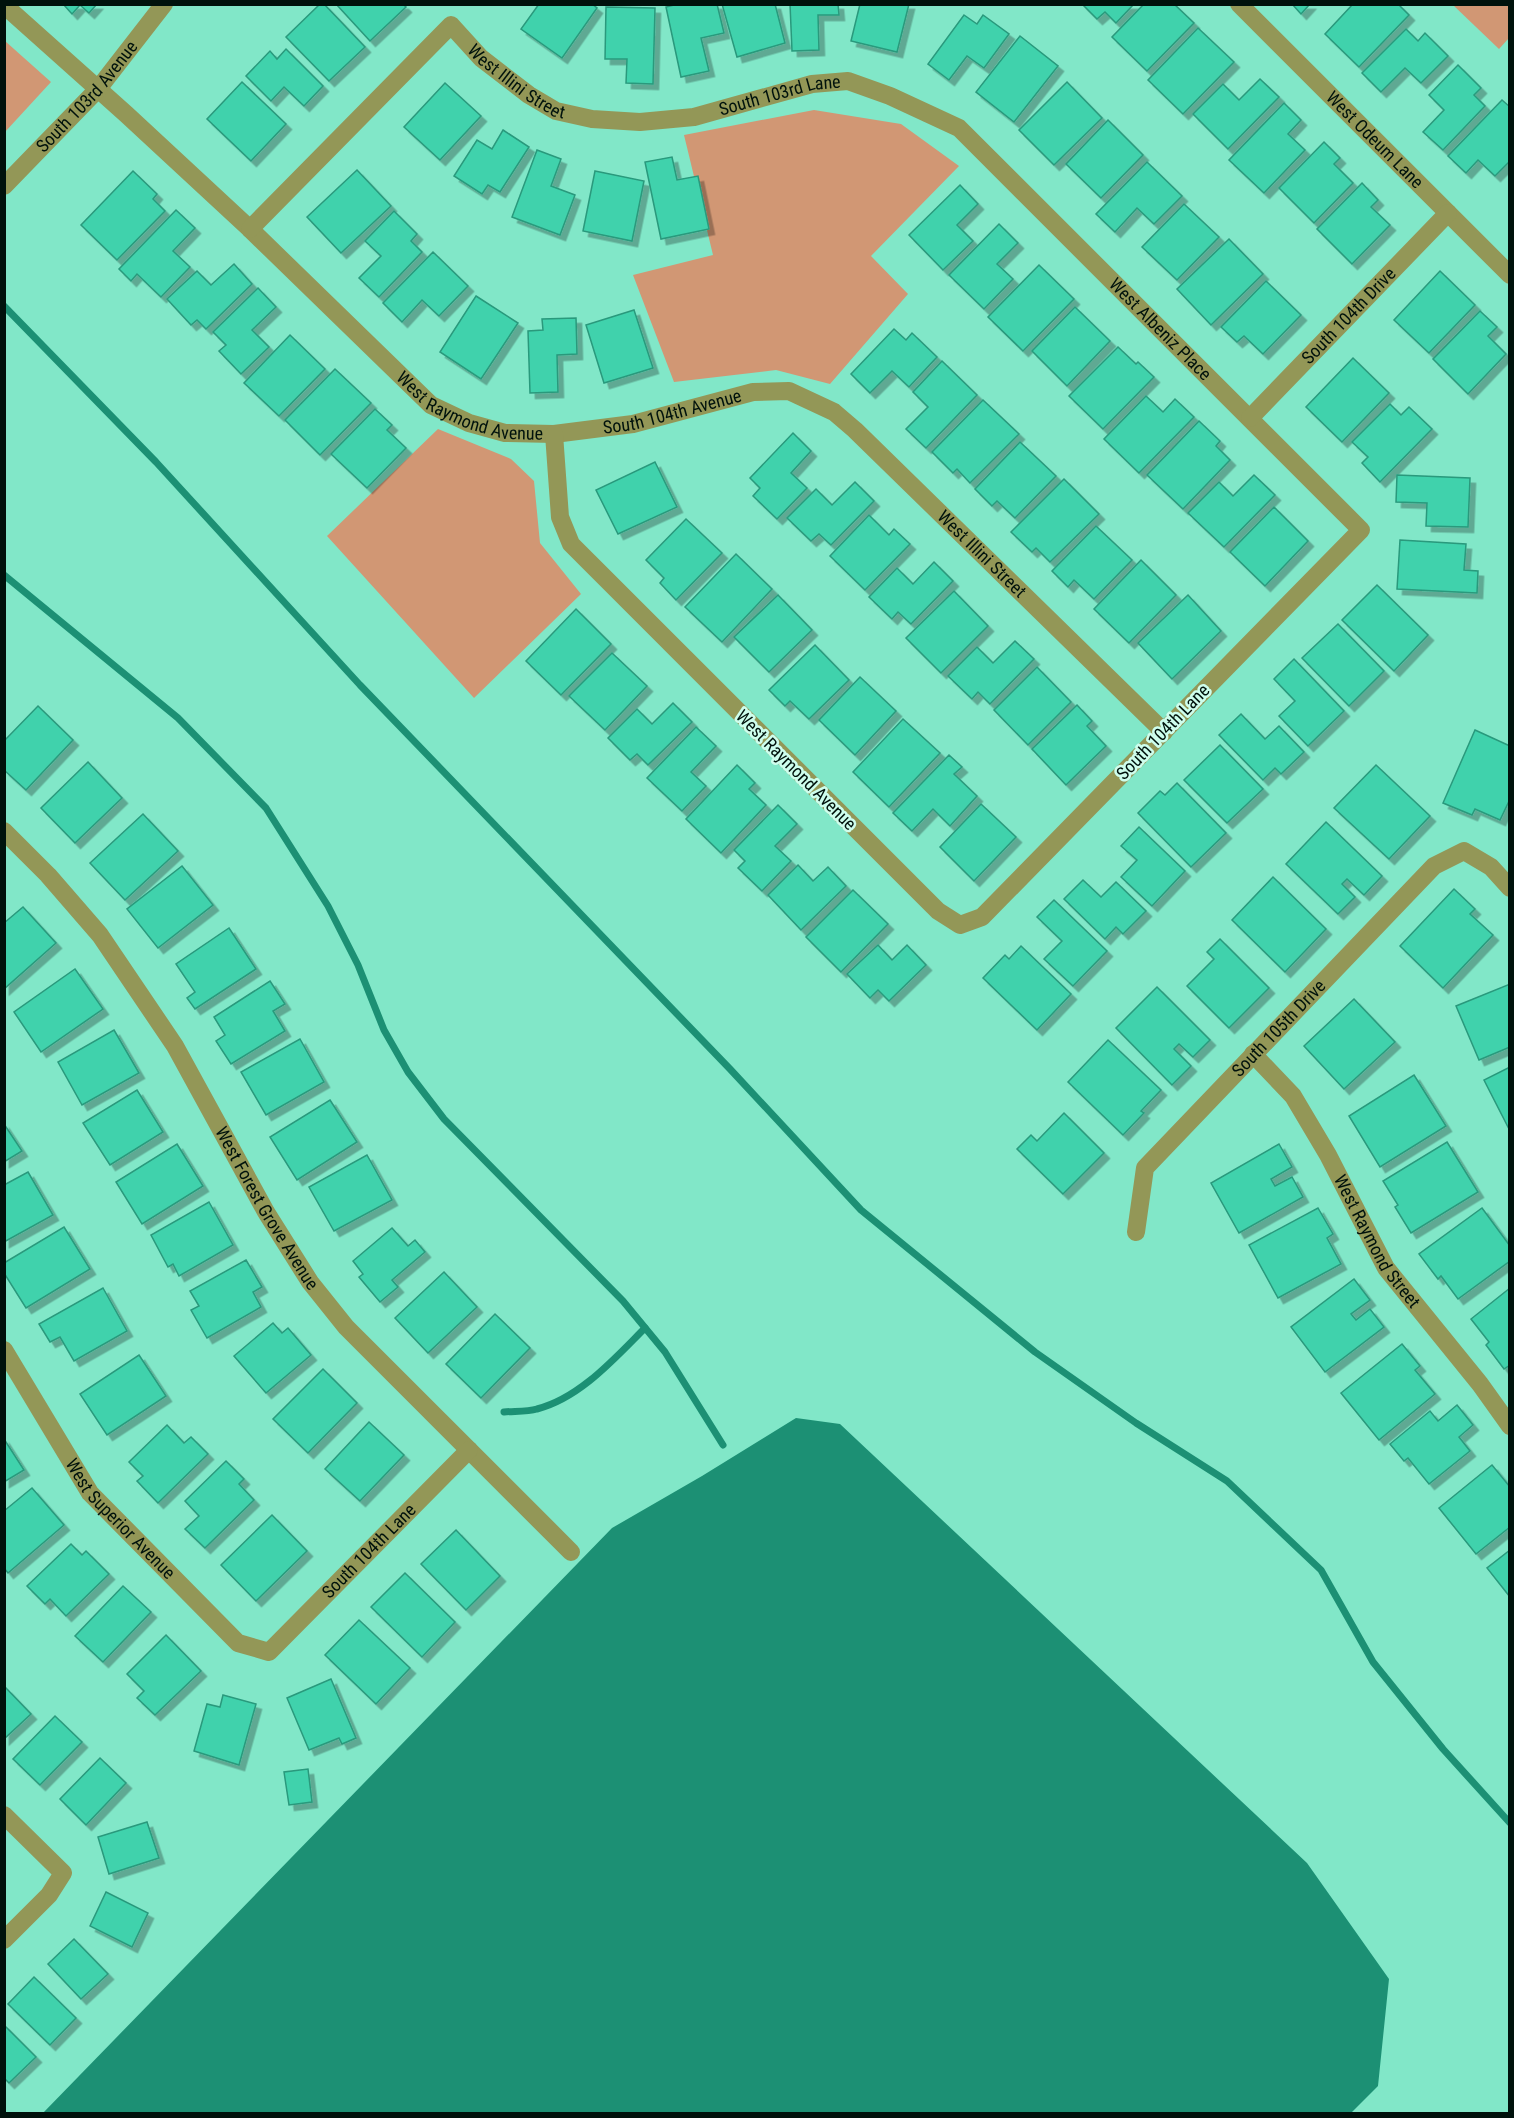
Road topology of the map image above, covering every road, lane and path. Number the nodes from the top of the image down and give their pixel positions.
1 (165, 4) edge
2 (1239, 4) edge
3 (4, 5) edge
4 (98, 89) junction
5 (592, 119) joint
6 (959, 128) joint
7 (4, 186) edge
8 (1448, 213) junction
9 (250, 229) junction
10 (1509, 275) edge
11 (789, 391) joint
12 (1250, 418) junction
13 (554, 434) junction
14 (1361, 530) joint
15 (1164, 732) junction
16 (4, 831) edge
17 (1509, 888) edge
18 (960, 925) joint
19 (1253, 1054) junction
20 (1136, 1232) dead end
21 (4, 1350) edge
22 (12, 1380) edge
23 (1509, 1426) edge
24 (469, 1450) junction
25 (571, 1552) dead end
26 (269, 1652) joint
27 (4, 1815) edge
28 (4, 1941) edge

1 - 4 street, South 103rd Avenue
2 - 8 street, West Odeum Lane
3 - 4 street
4 - 7 street, South 103rd Avenue
4 - 9 street, West Raymond Avenue
5 - 6 street, South 103rd Lane
5 - 9 street, West Illini Street
6 - 12 street, West Albeniz Place
8 - 10 street, West Odeum Lane
8 - 12 street, South 104th Drive
9 - 13 street, West Raymond Avenue
11 - 13 street, South 104th Avenue
11 - 15 street, West Illini Street
12 - 14 street, West Albeniz Place
13 - 18 street, West Raymond Avenue
14 - 15 street, South 104th Lane
15 - 18 street, South 104th Lane
16 - 24 street, West Forest Grove Avenue
17 - 19 street, South 105th Drive
19 - 20 street, South 105th Drive
19 - 23 street, West Raymond Street
21 - 22 street, West Superior Avenue
22 - 26 street, West Superior Avenue
24 - 25 street, West Forest Grove Avenue
24 - 26 street, South 104th Lane
27 - 28 street

